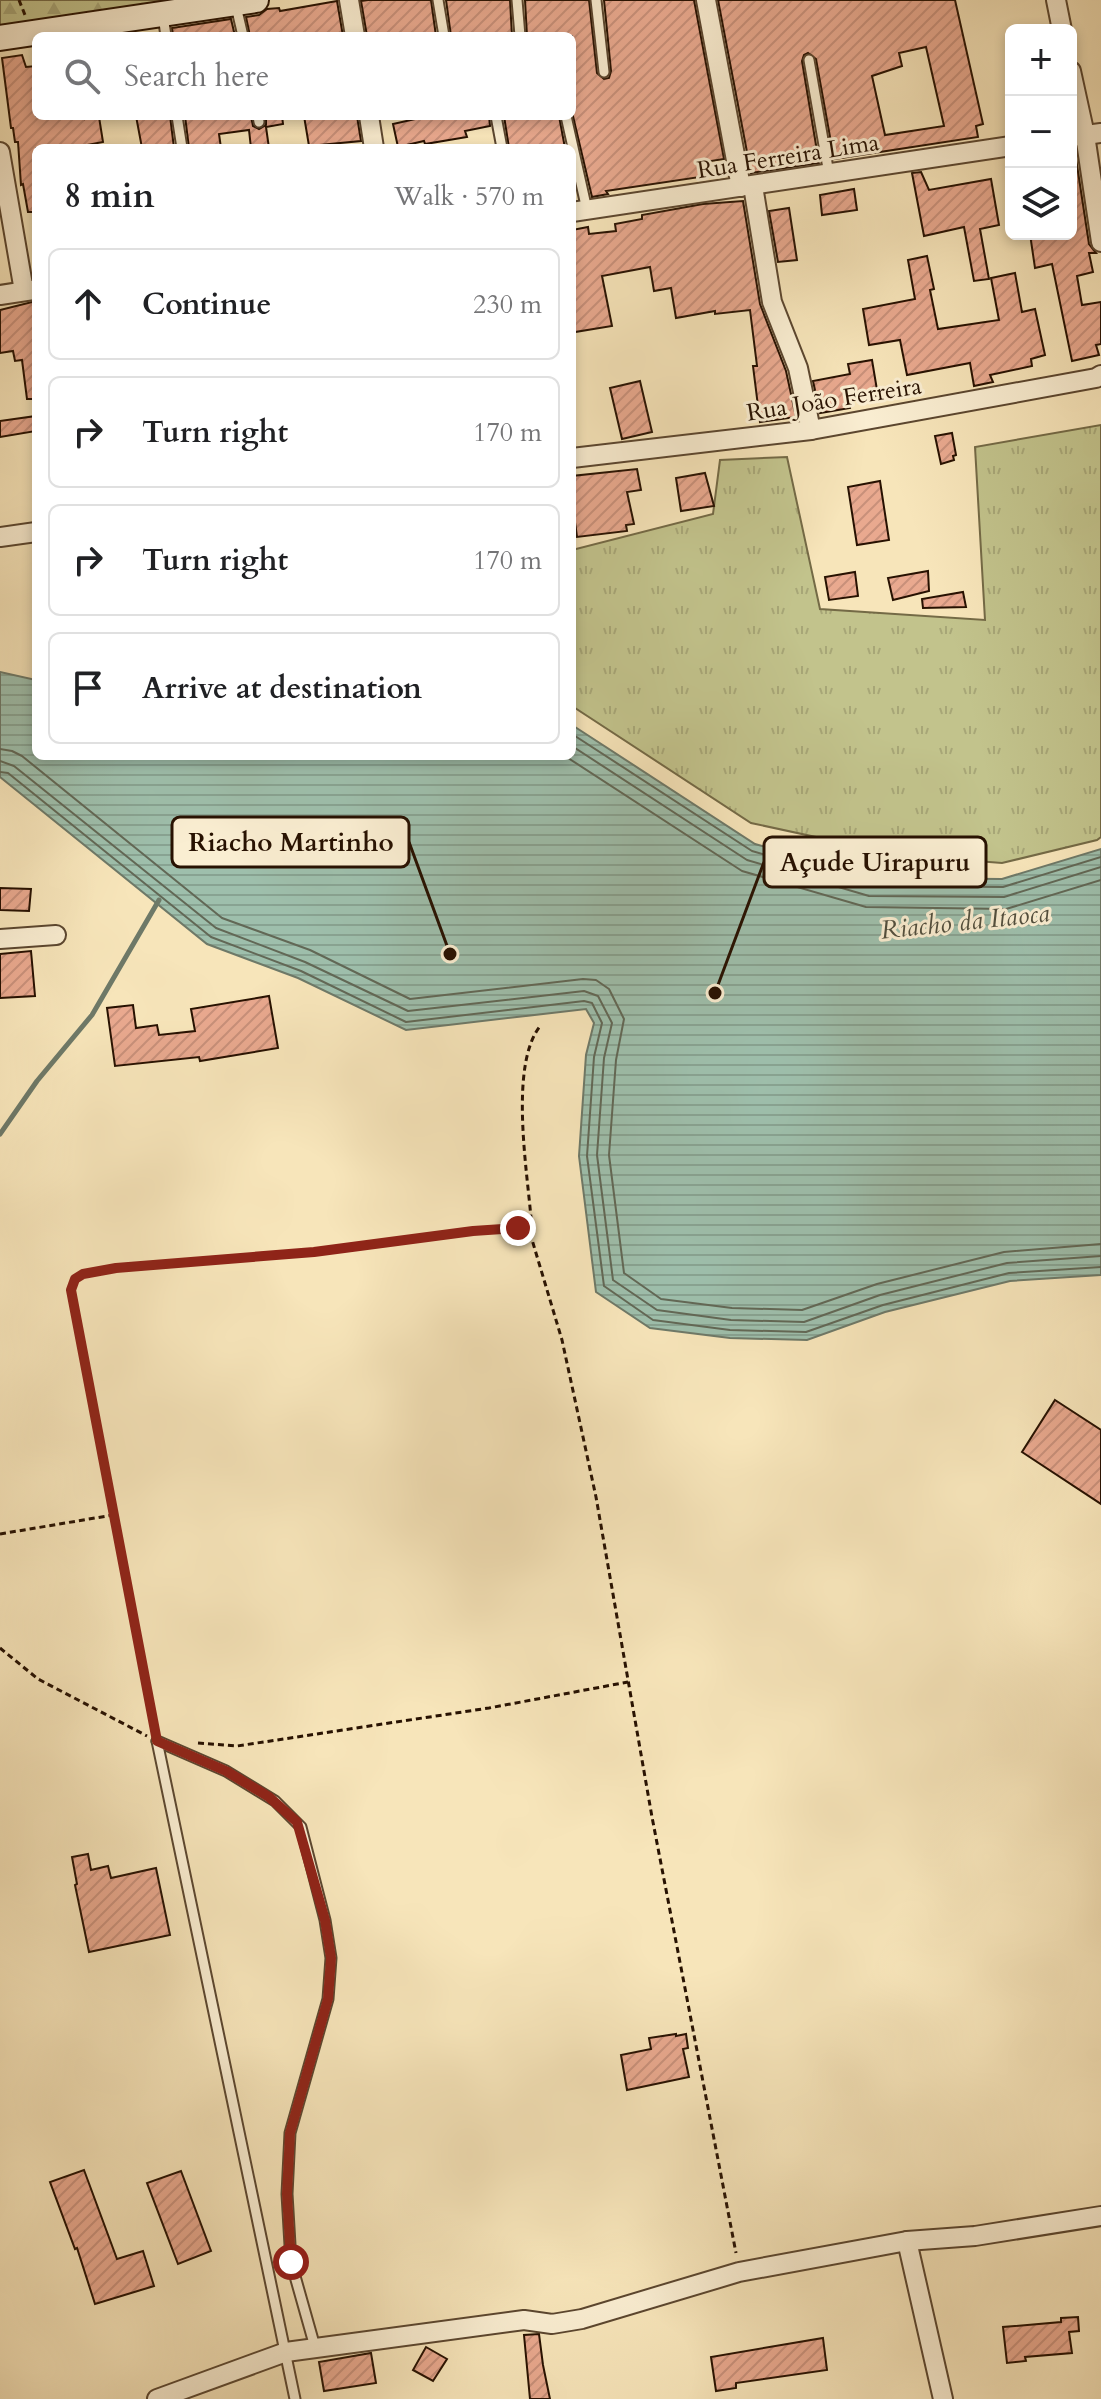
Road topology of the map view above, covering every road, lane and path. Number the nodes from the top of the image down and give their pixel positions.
1 (349, 0) edge
2 (438, 0) edge
3 (517, 0) edge
4 (596, 0) edge
5 (706, 0) edge
6 (1056, 0) edge
7 (245, 1) edge
8 (164, 24) edge
9 (1061, 24) edge
10 (70, 32) edge
11 (243, 32) edge
12 (354, 32) edge
13 (443, 32) edge
14 (520, 32) edge
15 (32, 35) edge
16 (0, 38) edge
17 (809, 60) dead end
18 (604, 72) dead end
19 (1077, 96) edge
20 (178, 120) edge
21 (370, 120) edge
22 (497, 120) edge
23 (567, 120) edge
24 (1086, 135) edge
25 (181, 144) edge
26 (373, 144) edge
27 (501, 144) edge
28 (570, 144) edge
29 (1005, 147) edge
30 (0, 152) edge
31 (829, 174) junction
32 (747, 187) junction
33 (576, 189) edge
34 (579, 211) edge
35 (1101, 242) edge
36 (30, 290) edge
37 (0, 295) edge
38 (1101, 375) edge
39 (811, 430) junction
40 (576, 458) edge
41 (32, 533) edge
42 (0, 537) edge
43 (56, 935) dead end
44 (0, 939) edge
45 (541, 1025) dead end
46 (527, 1223) junction
47 (113, 1515) junction
48 (0, 1534) edge
49 (0, 1648) edge
50 (628, 1682) junction
51 (157, 1741) junction
52 (197, 1743) dead end
53 (1101, 2216) edge
54 (907, 2241) junction
55 (739, 2272) junction
56 (315, 2347) junction
57 (286, 2352) junction
58 (157, 2399) edge
59 (295, 2399) edge
60 (943, 2399) edge

1 - 12 street
2 - 13 lane
3 - 14 lane
4 - 18 lane
5 - 32 street
6 - 9 street
7 - 8 main road
7 - 11 lane
8 - 10 main road
15 - 16 main road
17 - 31 lane
19 - 24 street
20 - 25 lane
21 - 26 street
22 - 27 lane
23 - 28 lane
24 - 35 street
29 - 31 street, Rua Ferreira Lima
30 - 36 street
31 - 32 street, Rua Ferreira Lima
32 - 34 street, Rua Ferreira Lima
32 - 39 street
33 - 34 lane
36 - 37 street
38 - 39 street, Rua João Ferreira
39 - 40 street, Rua João Ferreira
41 - 42 street
43 - 44 street
45 - 46 path
46 - 47 path
46 - 50 path
47 - 48 path
47 - 51 path
49 - 51 path
50 - 52 path
50 - 55 path
51 - 56 lane
51 - 57 lane
53 - 54 street
54 - 55 street
54 - 60 street
55 - 56 street
56 - 57 street
57 - 58 street
57 - 59 lane

